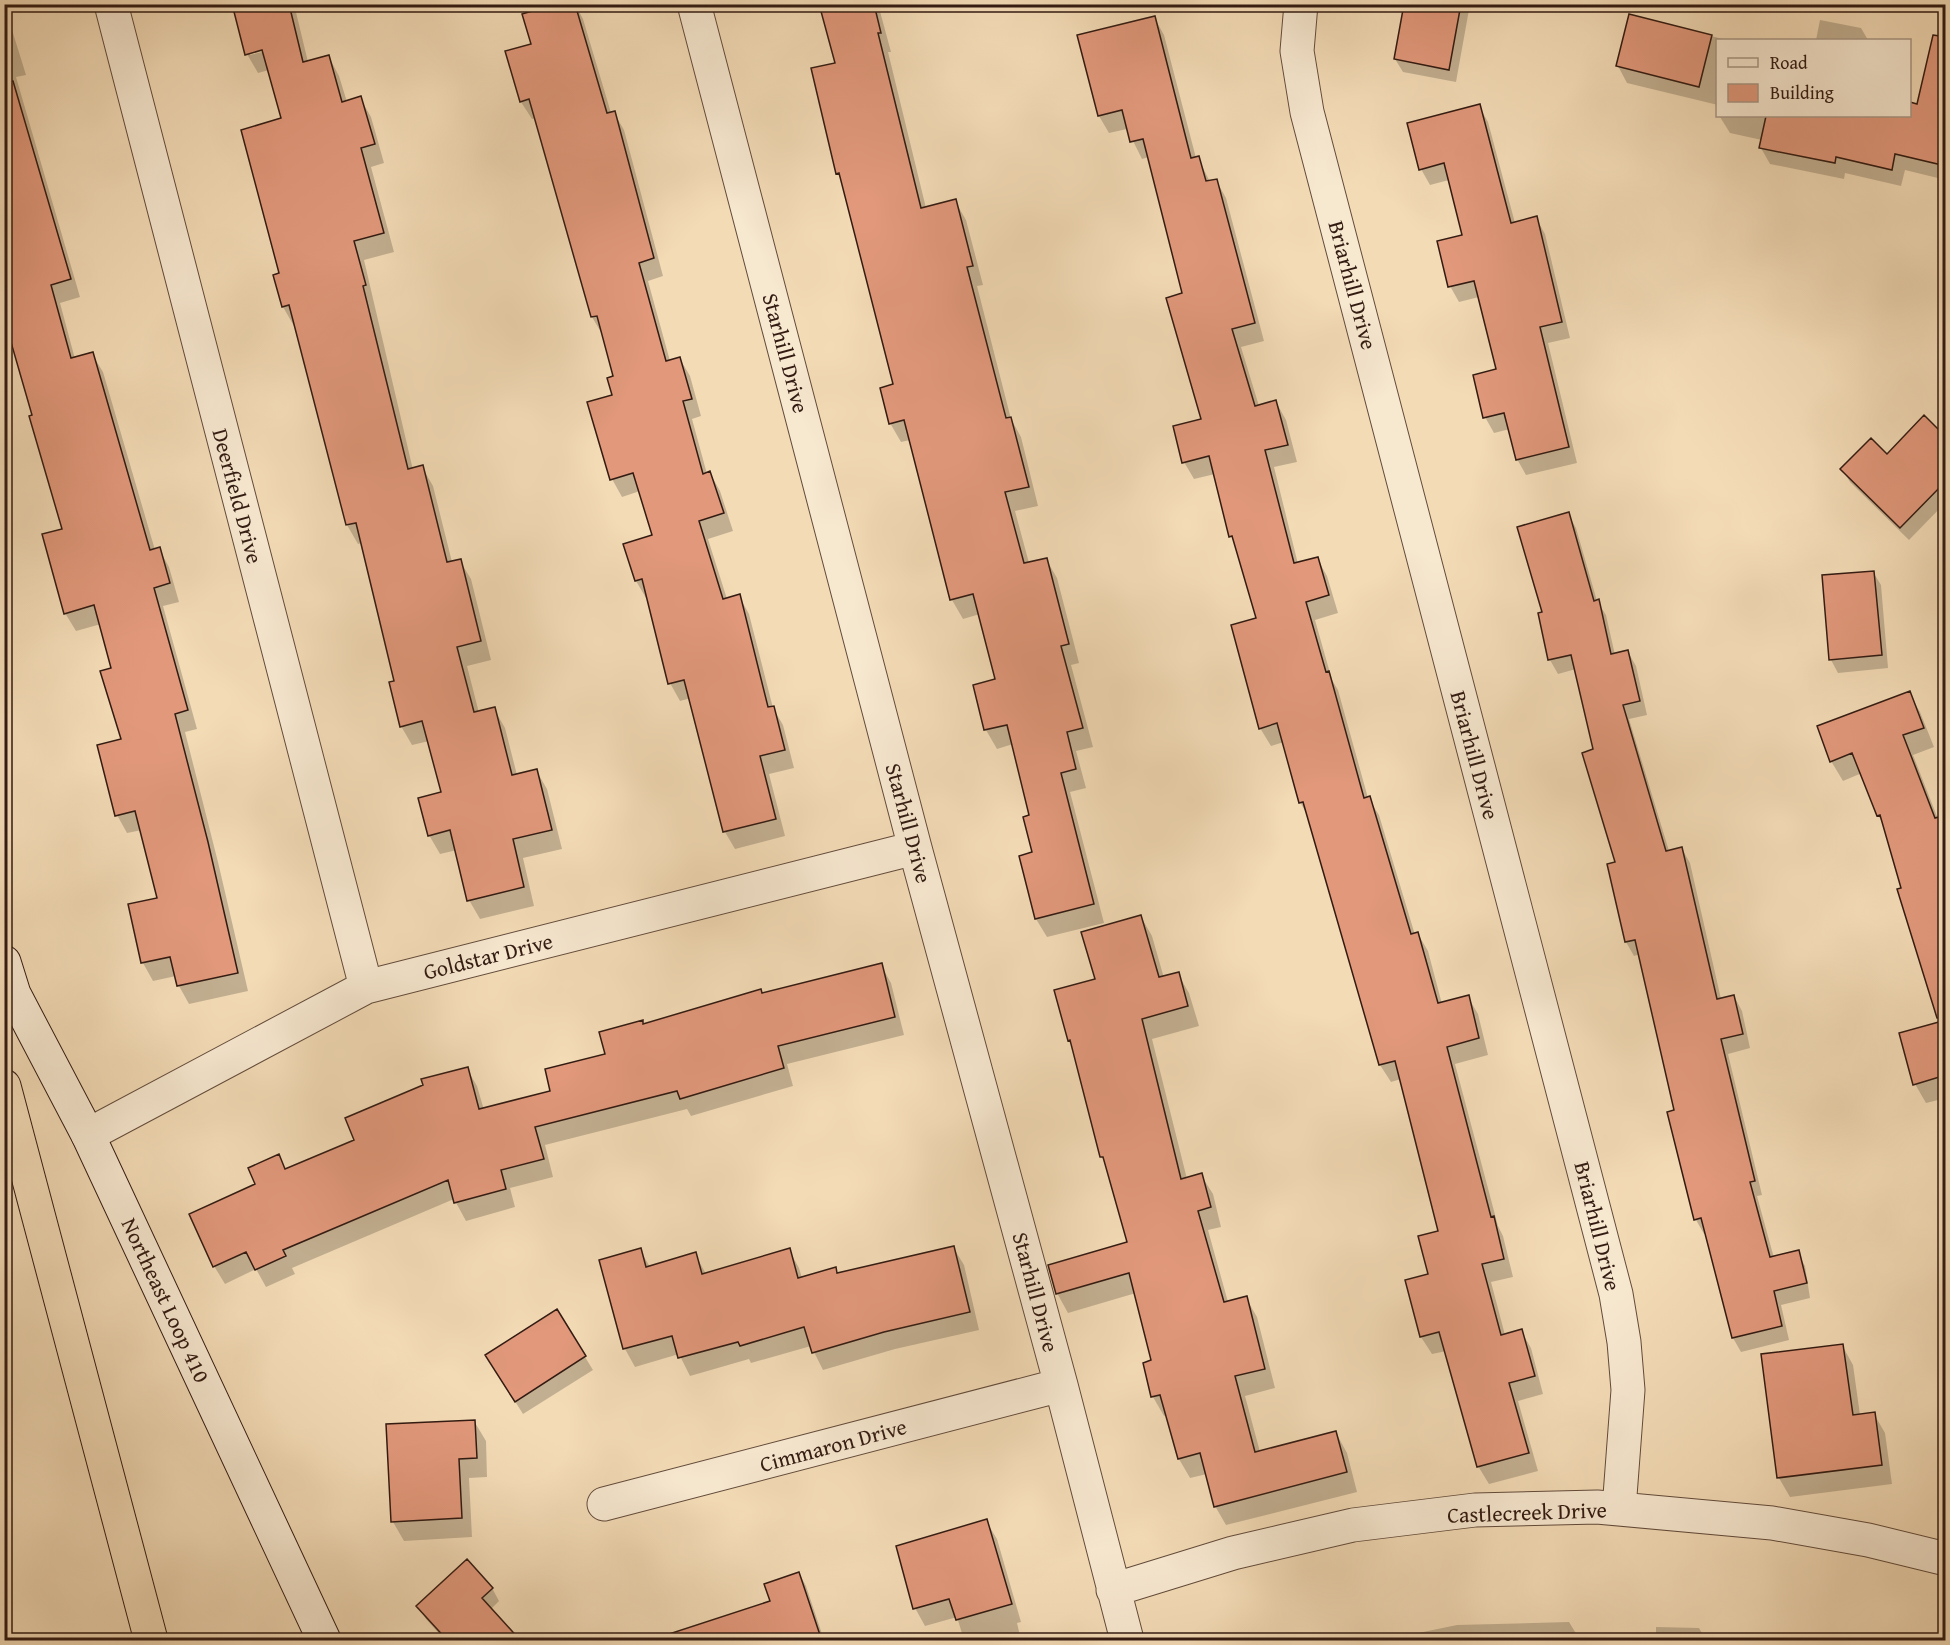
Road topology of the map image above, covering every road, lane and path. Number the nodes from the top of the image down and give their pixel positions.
1 (111, 4) edge
2 (694, 4) edge
3 (1300, 4) edge
4 (915, 848) junction
5 (4, 962) edge
6 (366, 987) junction
7 (4, 1086) edge
8 (88, 1135) junction
9 (1061, 1385) junction
10 (604, 1504) dead end
11 (1619, 1509) junction
12 (1946, 1559) edge
13 (1113, 1590) junction
14 (151, 1641) edge
15 (324, 1641) edge
16 (1127, 1641) edge

1 - 6 street, Deerfield Drive
2 - 4 street, Starhill Drive
3 - 11 street, Briarhill Drive
4 - 6 street, Goldstar Drive
4 - 9 street, Starhill Drive
5 - 8 street, Northeast Loop 410
6 - 8 street, Goldstar Drive
7 - 14 highway
8 - 15 street, Northeast Loop 410
9 - 10 street, Cimmaron Drive
9 - 13 street, Starhill Drive
11 - 12 street, Castlecreek Drive
11 - 13 street, Castlecreek Drive
13 - 16 street, Starhill Drive

